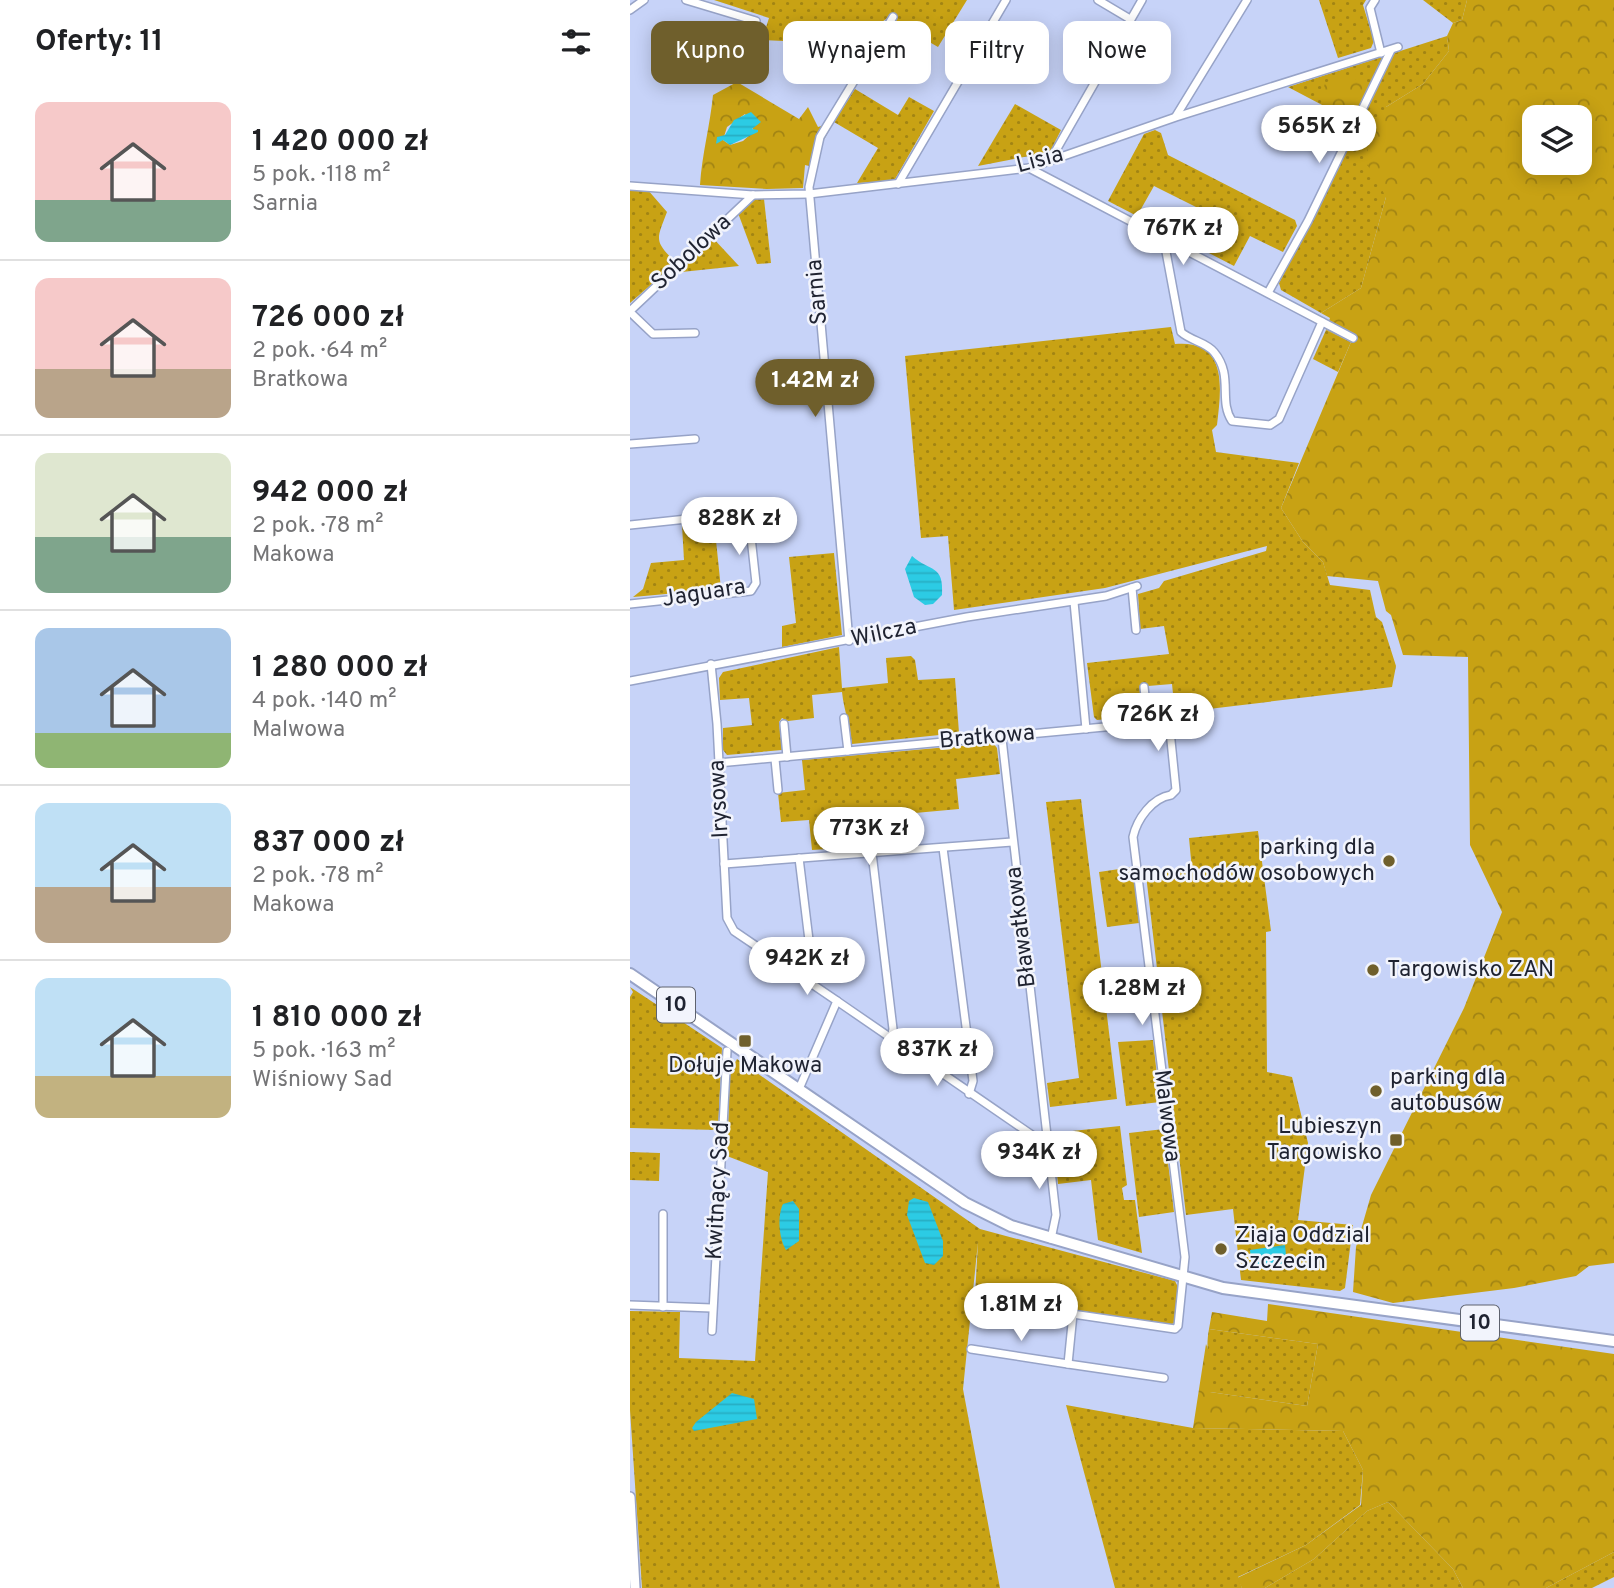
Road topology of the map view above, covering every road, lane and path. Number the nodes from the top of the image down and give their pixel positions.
1 (644, 0) edge
2 (686, 0) edge
3 (1006, 0) edge
4 (1098, 0) edge
5 (1142, 0) edge
6 (1247, 0) edge
7 (1375, 0) edge
8 (630, 10) edge
9 (893, 17) dead end
10 (1130, 19) junction
11 (756, 20) dead end
12 (1381, 53) junction
13 (1176, 117) junction
14 (1051, 160) junction
15 (1029, 168) junction
16 (898, 184) junction
17 (630, 187) edge
18 (809, 194) junction
19 (753, 195) junction
20 (1164, 241) junction
21 (1269, 291) junction
22 (630, 311) edge
23 (1322, 322) junction
24 (695, 333) dead end
25 (1353, 338) dead end
26 (695, 439) dead end
27 (630, 444) edge
28 (630, 525) edge
29 (1074, 601) junction
30 (630, 604) edge
31 (1136, 630) dead end
32 (849, 641) junction
33 (710, 664) junction
34 (630, 681) edge
35 (1144, 687) dead end
36 (844, 718) dead end
37 (1147, 723) junction
38 (784, 724) dead end
39 (1086, 729) junction
40 (1002, 739) junction
41 (848, 751) junction
42 (787, 757) junction
43 (775, 759) junction
44 (718, 763) junction
45 (778, 790) dead end
46 (1012, 842) junction
47 (943, 848) junction
48 (872, 853) junction
49 (799, 858) junction
50 (723, 864) junction
51 (630, 974) edge
52 (811, 983) junction
53 (837, 1001) junction
54 (891, 1039) junction
55 (727, 1051) dead end
56 (799, 1089) junction
57 (969, 1094) junction
58 (1048, 1146) junction
59 (663, 1214) dead end
60 (1051, 1239) junction
61 (1184, 1278) junction
62 (977, 1300) dead end
63 (630, 1305) edge
64 (663, 1307) junction
65 (712, 1308) junction
66 (1073, 1314) junction
67 (712, 1331) dead end
68 (1614, 1341) edge
69 (971, 1349) dead end
70 (1068, 1364) junction
71 (1164, 1378) dead end
72 (630, 1497) edge
73 (635, 1588) edge

1 - 8 street
2 - 11 street
3 - 16 street
4 - 10 street
5 - 10 street
6 - 13 street
7 - 12 street
9 - 18 street, Sarnia
10 - 14 street
12 - 13 street, Lisia
12 - 21 street, Lisia
13 - 14 street, Lisia
14 - 15 street, Lisia
15 - 16 street, Lisia
15 - 20 street
16 - 18 street, Lisia
17 - 19 street, Lisia
18 - 19 street, Lisia
18 - 32 street, Sarnia
19 - 22 street, Sobolowa
20 - 21 street
20 - 23 street
21 - 23 street
22 - 24 street
23 - 25 street
26 - 27 street
28 - 30 street, Jaguara
29 - 31 street, Wilcza
29 - 32 street, Wilcza
29 - 39 street
32 - 33 street, Wilcza
33 - 34 street, Wilcza
33 - 44 street, Irysowa
35 - 37 street
36 - 41 street
37 - 39 street, Bratkowa
37 - 61 street, Malwowa
38 - 42 street
39 - 40 street, Bratkowa
40 - 41 street, Bratkowa
40 - 46 street, Bławatkowa
41 - 42 street, Bratkowa
42 - 43 street, Bratkowa
43 - 44 street, Bratkowa
43 - 45 street
44 - 50 street, Irysowa
46 - 47 street
46 - 58 street, Bławatkowa
47 - 48 street
47 - 57 street
48 - 49 street
48 - 54 street
49 - 50 street
49 - 52 street
50 - 52 street, Irysowa
51 - 56 main road, 10
52 - 53 street
53 - 54 street
53 - 56 street
54 - 57 street
55 - 65 street, Kwitnący Sad
56 - 60 main road, 10
57 - 58 street
58 - 60 street, Bławatkowa
59 - 64 street
60 - 61 main road, 10
61 - 66 street, Malwowa
61 - 68 main road, 10
62 - 66 street
63 - 64 street
64 - 65 street
65 - 67 street, Kwitnący Sad
66 - 70 street
69 - 70 street
70 - 71 street
72 - 73 street

